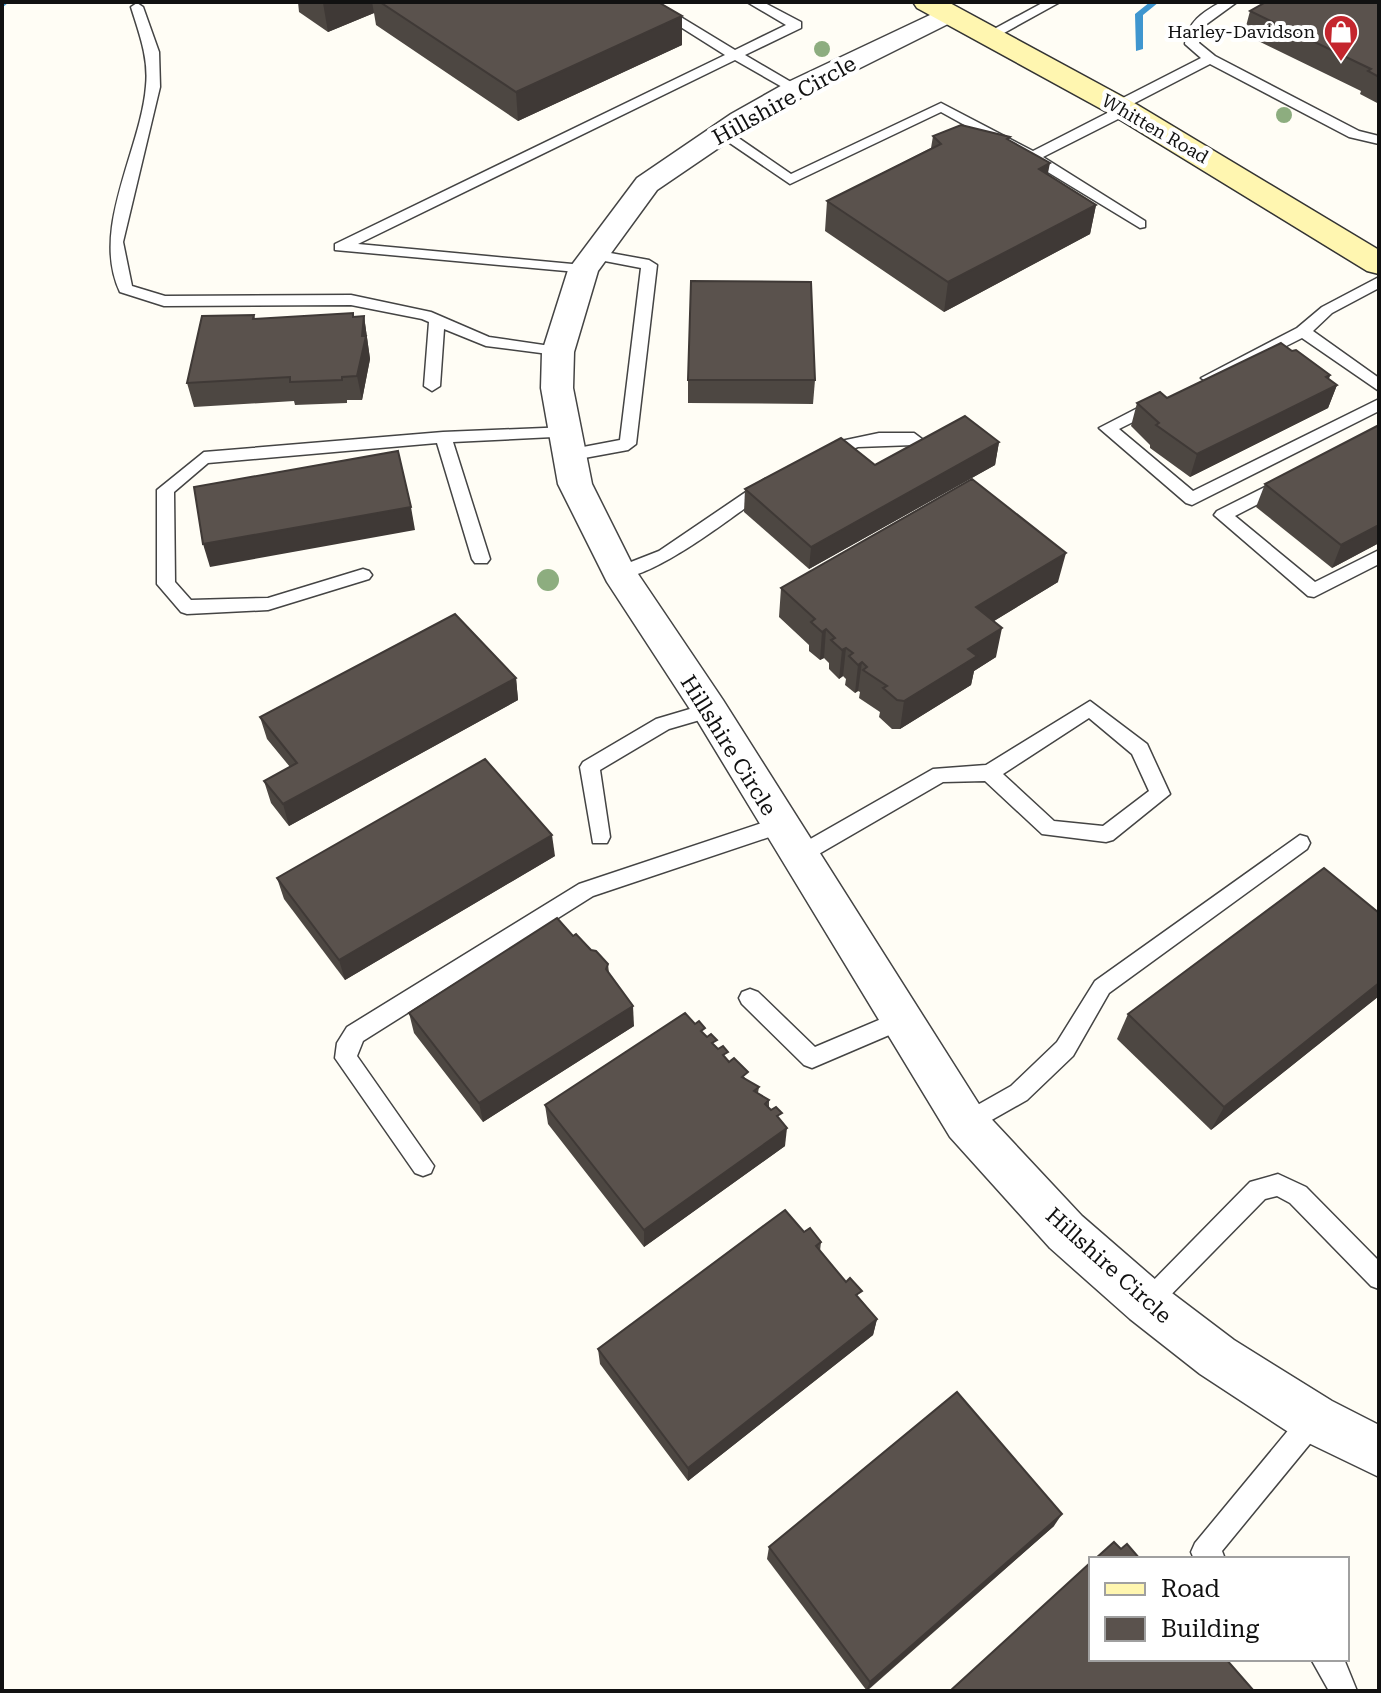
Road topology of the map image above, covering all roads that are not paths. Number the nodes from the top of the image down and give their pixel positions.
1 (647, 2) edge
2 (753, 2) edge
3 (1054, 2) edge
4 (1231, 2) edge
5 (137, 7) dead end
6 (938, 8) edge
7 (990, 35) junction
8 (735, 55) junction
9 (1210, 59) junction
10 (796, 89) junction
11 (1122, 108) junction
12 (722, 133) junction
13 (1379, 140) edge
14 (1033, 157) junction
15 (1140, 224) dead end
16 (589, 263) junction
17 (1379, 264) edge
18 (1379, 282) edge
19 (437, 320) junction
20 (1303, 331) junction
21 (558, 352) junction
22 (432, 386) dead end
23 (1379, 386) edge
24 (1379, 404) edge
25 (443, 437) junction
26 (914, 439) dead end
27 (568, 443) junction
28 (803, 462) edge
29 (1304, 473) edge
30 (780, 475) edge
31 (1379, 556) edge
32 (481, 559) dead end
33 (619, 573) junction
34 (363, 575) dead end
35 (710, 710) junction
36 (989, 773) junction
37 (600, 837) dead end
38 (789, 840) junction
39 (1300, 843) dead end
40 (750, 998) dead end
41 (900, 1020) junction
42 (966, 1123) junction
43 (423, 1166) dead end
44 (1379, 1278) edge
45 (1147, 1303) junction
46 (1314, 1419) junction
47 (1379, 1452) edge
48 (1210, 1557) edge
49 (1326, 1661) edge
50 (1343, 1691) edge

1 - 8 lane
2 - 8 lane
3 - 7 lane
4 - 9 lane
5 - 19 lane
6 - 7 main road, Whitten Road
6 - 10 street, Hillshire Circle
7 - 11 main road, Whitten Road
8 - 10 lane
8 - 16 lane
9 - 11 lane
9 - 13 lane
10 - 12 street, Hillshire Circle
11 - 14 lane
11 - 17 main road, Whitten Road
12 - 14 lane
12 - 16 street, Hillshire Circle
14 - 15 lane
16 - 21 street, Hillshire Circle
16 - 27 lane
18 - 20 lane
19 - 21 lane
19 - 22 lane
20 - 23 lane
20 - 24 lane
21 - 27 street, Hillshire Circle
25 - 27 lane
25 - 32 lane
25 - 34 lane
26 - 28 lane
27 - 33 street, Hillshire Circle
29 - 31 lane
30 - 33 lane
33 - 35 street, Hillshire Circle
35 - 37 lane
35 - 38 street, Hillshire Circle
36 - 36 lane
36 - 38 lane
38 - 41 street, Hillshire Circle
38 - 43 lane
39 - 42 lane
40 - 41 lane
41 - 42 street, Hillshire Circle
42 - 45 street, Hillshire Circle
44 - 45 lane
45 - 46 street, Hillshire Circle
46 - 47 street, Hillshire Circle
46 - 48 lane
49 - 50 lane

